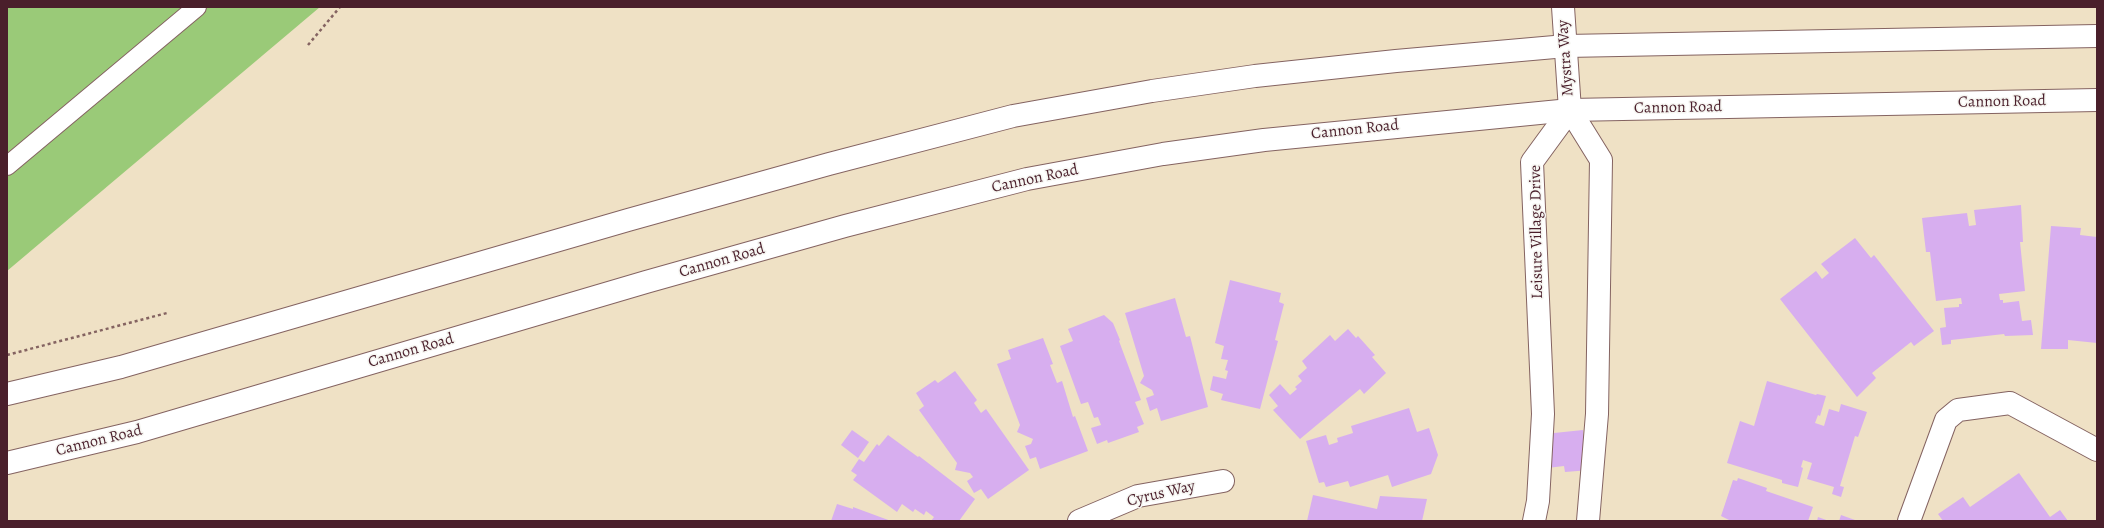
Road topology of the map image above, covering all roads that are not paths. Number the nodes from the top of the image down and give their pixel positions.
1 (197, 7) edge
2 (1563, 7) edge
3 (2097, 36) edge
4 (1566, 46) junction
5 (2097, 100) edge
6 (1570, 110) junction
7 (7, 166) edge
8 (7, 394) edge
9 (2097, 450) edge
10 (7, 463) edge
11 (1223, 481) dead end
12 (1079, 521) edge
13 (1534, 521) edge
14 (1588, 521) edge
15 (1909, 521) edge

1 - 7 lane
2 - 4 street, Mystra Way
3 - 4 street
4 - 6 street, Mystra Way
4 - 8 street
5 - 6 street, Cannon Road
6 - 10 street, Cannon Road
6 - 13 street, Leisure Village Drive
6 - 14 street
9 - 15 street
11 - 12 street, Cyrus Way

